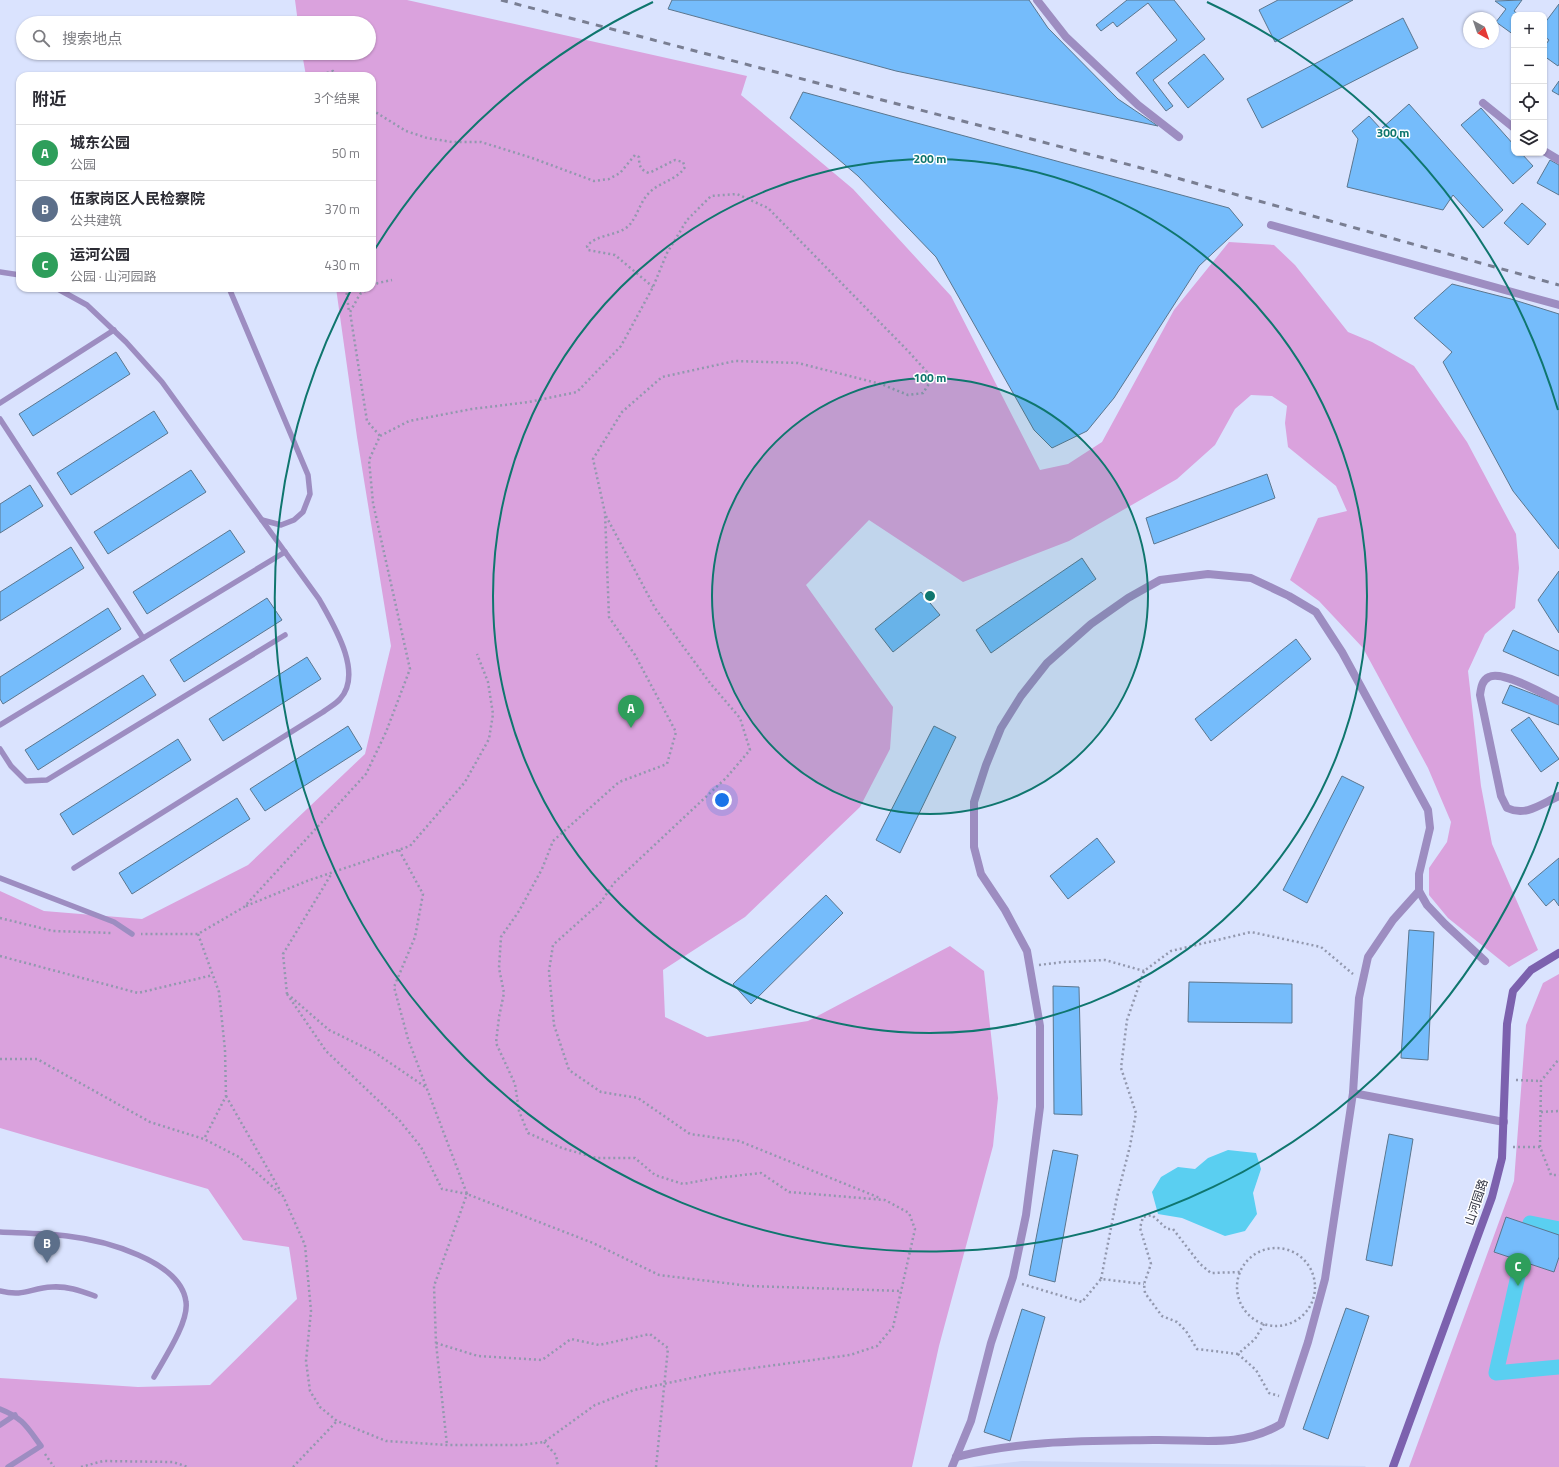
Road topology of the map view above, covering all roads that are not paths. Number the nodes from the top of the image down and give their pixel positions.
1 (1037, 0) edge
2 (1483, 103) dead end
3 (1511, 126) edge
4 (1179, 137) dead end
5 (1547, 153) edge
6 (1559, 160) edge
7 (1271, 225) dead end
8 (0, 272) edge
9 (16, 274) edge
10 (63, 292) edge
11 (231, 292) edge
12 (1559, 305) edge
13 (114, 330) junction
14 (0, 402) edge
15 (0, 420) edge
16 (262, 519) junction
17 (285, 552) junction
18 (285, 635) dead end
19 (144, 638) junction
20 (1558, 700) edge
21 (0, 726) edge
22 (0, 749) edge
23 (1559, 796) edge
24 (74, 868) dead end
25 (0, 878) edge
26 (1419, 891) junction
27 (132, 934) road end
28 (1559, 953) edge
29 (1485, 961) dead end
30 (1353, 1093) junction
31 (1504, 1122) junction
32 (0, 1232) edge
33 (0, 1291) edge
34 (95, 1296) dead end
35 (154, 1377) dead end
36 (0, 1409) edge
37 (15, 1415) junction
38 (0, 1425) edge
39 (956, 1457) junction
40 (8, 1467) edge
41 (952, 1467) edge
42 (1393, 1467) edge

1 - 4 street
2 - 3 street
5 - 6 street
7 - 12 street
8 - 9 lane
10 - 13 lane
11 - 16 lane
13 - 14 lane
13 - 16 lane
15 - 19 lane
16 - 17 lane
17 - 19 lane
17 - 24 lane
18 - 22 lane
19 - 21 lane
20 - 23 street
25 - 27 lane
26 - 29 street
26 - 30 street
26 - 39 street
28 - 31 street, 山河园路
30 - 31 street
30 - 39 street
31 - 42 street, 山河园路
32 - 35 lane
33 - 34 lane
36 - 37 lane
37 - 38 lane
37 - 40 lane
39 - 41 street

